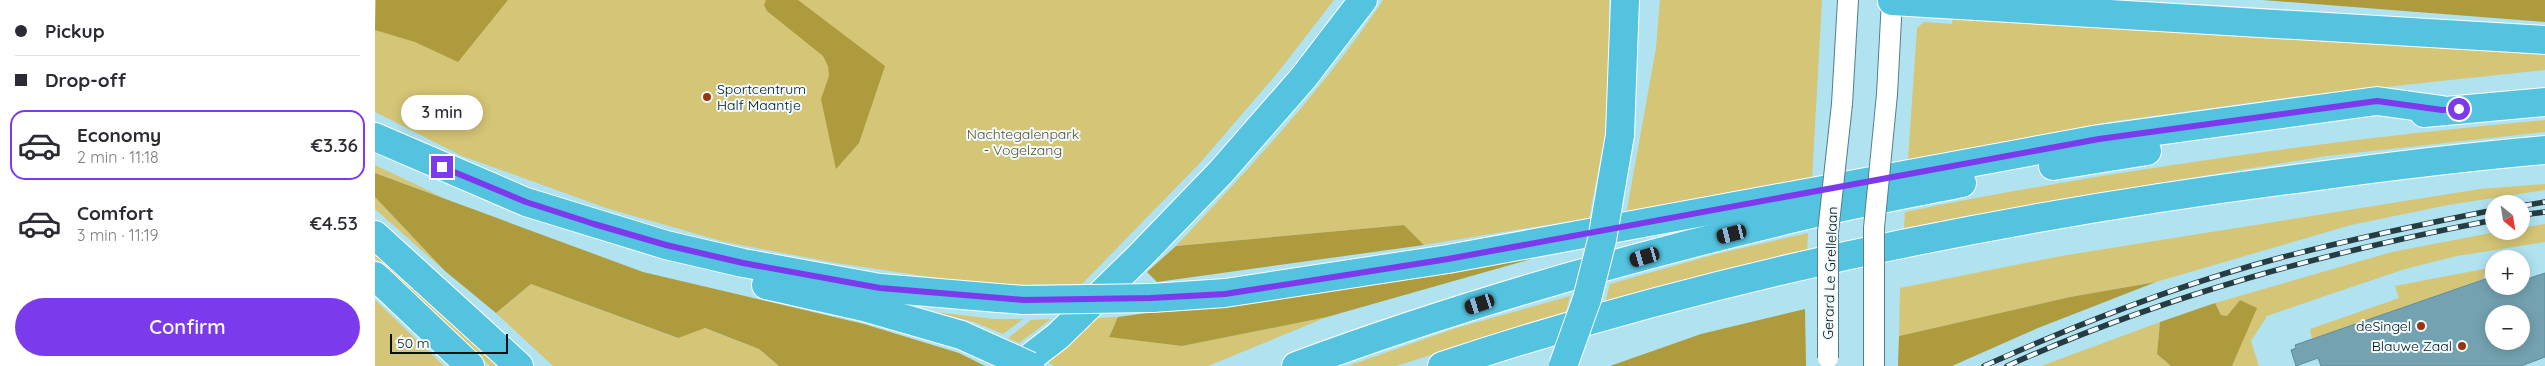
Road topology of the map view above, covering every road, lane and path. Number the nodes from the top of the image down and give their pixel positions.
1 (1363, 0) edge
2 (1849, 0) edge
3 (1880, 0) edge
4 (1892, 0) edge
5 (1628, 8) edge
6 (2545, 40) edge
7 (2545, 102) edge
8 (2442, 110) junction
9 (375, 137) edge
10 (375, 147) edge
11 (2545, 150) edge
12 (375, 235) edge
13 (375, 276) edge
14 (470, 366) edge
15 (519, 366) edge
16 (1019, 366) edge
17 (1030, 366) edge
18 (1296, 366) edge
19 (1441, 366) edge
20 (1563, 366) edge
21 (1828, 366) edge
22 (1874, 366) edge

1 - 16 highway
2 - 21 street, Gerard Le Grellelaan, bridge
3 - 4 street
4 - 6 highway
4 - 22 street, bridge
5 - 20 highway, bridge
7 - 8 highway
8 - 9 highway, bridge
8 - 18 highway
10 - 17 highway, bridge
11 - 19 highway
12 - 15 highway
13 - 14 highway

